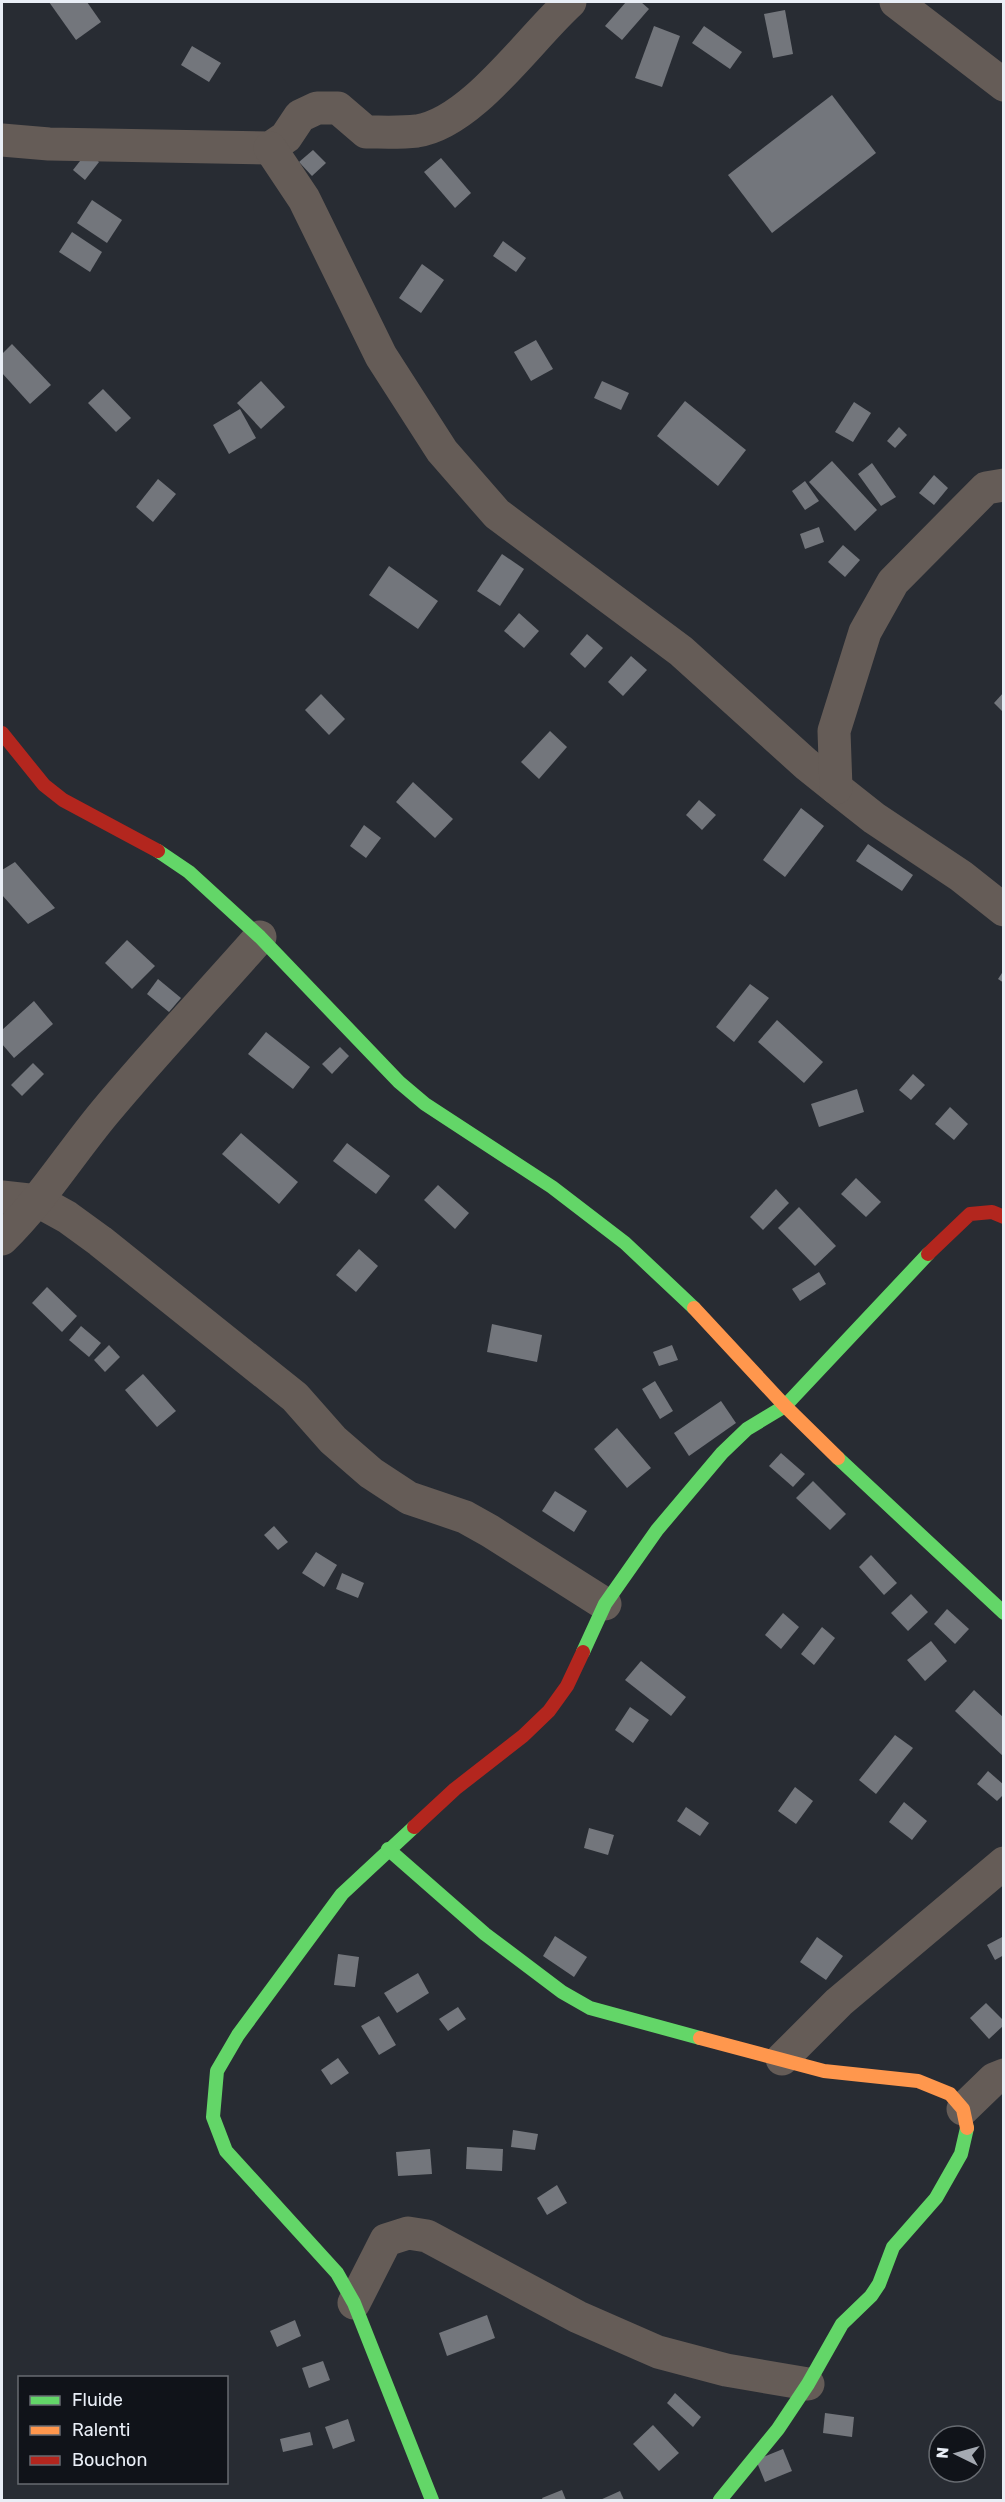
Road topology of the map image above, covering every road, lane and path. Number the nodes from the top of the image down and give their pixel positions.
1 (570, 2) edge
2 (896, 2) edge
3 (1004, 85) edge
4 (2, 140) edge
5 (270, 148) junction
6 (1004, 485) edge
7 (2, 733) edge
8 (836, 788) junction
9 (1004, 910) edge
10 (260, 937) junction
11 (2, 1197) edge
12 (38, 1201) junction
13 (1004, 1217) edge
14 (2, 1239) edge
15 (785, 1406) junction
16 (604, 1604) junction
17 (1004, 1613) edge
18 (388, 1849) junction
19 (1004, 1863) edge
20 (782, 2059) junction
21 (1004, 2075) edge
22 (963, 2109) junction
23 (354, 2303) junction
24 (808, 2384) junction
25 (432, 2500) edge
26 (720, 2500) edge

1 - 5 street
2 - 3 street
4 - 5 street
5 - 8 street
6 - 8 street
7 - 10 street
8 - 9 street
10 - 12 street
10 - 15 street
11 - 12 street
12 - 14 street
12 - 16 street
13 - 15 street
15 - 16 street
15 - 17 street
16 - 18 street
18 - 20 street
18 - 23 street
19 - 20 street
20 - 22 street
21 - 22 street
22 - 24 street
23 - 24 street
23 - 25 street
24 - 26 street

